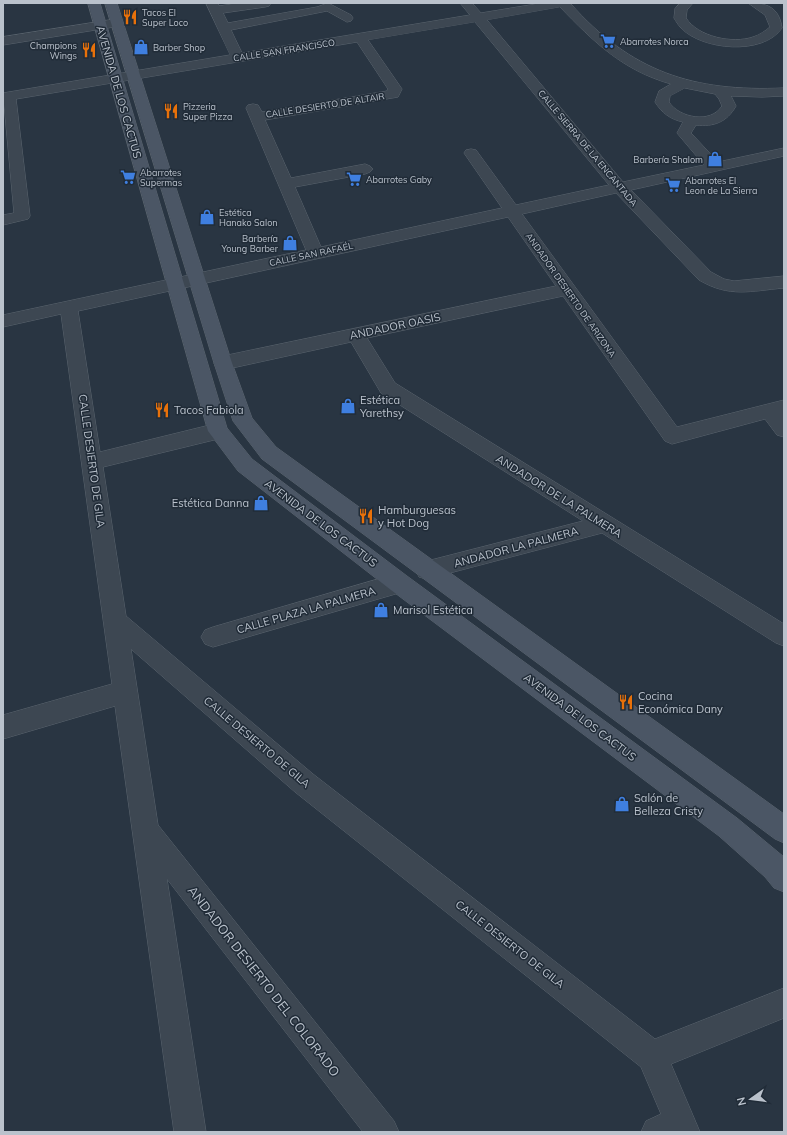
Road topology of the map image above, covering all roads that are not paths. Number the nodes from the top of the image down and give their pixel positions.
1 (94, 3) edge
2 (110, 3) edge
3 (265, 3) edge
4 (466, 3) edge
5 (564, 3) edge
6 (687, 3) edge
7 (754, 3) edge
8 (329, 5) edge
9 (214, 7) edge
10 (347, 18) dead end
11 (478, 18) junction
12 (108, 25) junction
13 (224, 27) junction
14 (360, 37) junction
15 (3, 41) edge
16 (238, 58) junction
17 (124, 77) junction
18 (684, 83) junction
19 (719, 90) junction
20 (784, 92) edge
21 (6, 96) edge
22 (691, 120) junction
23 (784, 152) edge
24 (471, 153) dead end
25 (714, 167) junction
26 (365, 169) dead end
27 (286, 184) junction
28 (620, 188) junction
29 (512, 211) junction
30 (3, 220) edge
31 (316, 253) junction
32 (197, 279) junction
33 (784, 282) edge
34 (175, 284) junction
35 (568, 289) junction
36 (69, 307) junction
37 (3, 321) edge
38 (355, 334) junction
39 (223, 363) junction
40 (777, 409) edge
41 (784, 430) edge
42 (218, 431) junction
43 (92, 462) junction
44 (604, 524) junction
45 (427, 570) junction
46 (399, 583) junction
47 (116, 622) junction
48 (510, 631) junction
49 (784, 636) edge
50 (213, 637) dead end
51 (492, 650) junction
52 (126, 692) junction
53 (3, 726) edge
54 (145, 829) junction
55 (784, 830) edge
56 (784, 878) edge
57 (784, 1003) edge
58 (652, 1056) junction
59 (674, 1129) edge
60 (190, 1132) edge
61 (383, 1132) edge

1 - 12 street, AVENIDA DE LOS CACTUS
2 - 12 street, AVENIDA DE LOS CACTUS
3 - 9 street
4 - 11 street, CALLE SIERRA DE LA ENCANTADA
5 - 11 street, CALLE SAN FRANCISCO
5 - 18 street
6 - 7 street
8 - 10 street
8 - 13 street
9 - 13 street
11 - 14 street, CALLE SAN FRANCISCO
11 - 28 street, CALLE SIERRA DE LA ENCANTADA
12 - 15 street
12 - 17 street, AVENIDA DE LOS CACTUS
13 - 16 street
14 - 16 street, CALLE SAN FRANCISCO
14 - 27 street, CALLE DESIERTO DE ALTAIR
16 - 17 street, CALLE SAN FRANCISCO
17 - 21 street, CALLE SAN FRANCISCO
17 - 32 street, AVENIDA DE LOS CACTUS
17 - 34 street, AVENIDA DE LOS CACTUS
18 - 19 street
18 - 22 street
19 - 20 street
19 - 22 street
21 - 30 street
22 - 25 street
23 - 25 street, CALLE SAN RAFAÉL
24 - 29 street, ANDADOR DESIERTO DE ARIZONA
25 - 28 street, CALLE SAN RAFAÉL
26 - 27 street
27 - 31 street
28 - 29 street, CALLE SAN RAFAÉL
28 - 33 street, CALLE SIERRA DE LA ENCANTADA
29 - 31 street, CALLE SAN RAFAÉL
29 - 35 street, ANDADOR DESIERTO DE ARIZONA
31 - 32 street, CALLE SAN RAFAÉL
32 - 34 street, CALLE SAN RAFAÉL
32 - 39 street, AVENIDA DE LOS CACTUS
34 - 36 street, CALLE SAN RAFAÉL
34 - 42 street, AVENIDA DE LOS CACTUS
35 - 38 street, ANDADOR OASIS
35 - 40 street, ANDADOR DESIERTO DE ARIZONA
36 - 37 street, CALLE SAN RAFAÉL
36 - 43 street, CALLE DESIERTO DE GILA
38 - 39 street, ANDADOR OASIS
38 - 44 street, ANDADOR DE LA PALMERA
39 - 45 street, AVENIDA DE LOS CACTUS
40 - 41 street
42 - 43 street
42 - 46 street, AVENIDA DE LOS CACTUS
43 - 47 street, CALLE DESIERTO DE GILA
44 - 45 street, ANDADOR LA PALMERA
44 - 49 street, ANDADOR DE LA PALMERA
45 - 48 street, AVENIDA DE LOS CACTUS
46 - 50 street, CALLE PLAZA LA PALMERA
46 - 51 street, AVENIDA DE LOS CACTUS
47 - 52 street
47 - 58 street, CALLE DESIERTO DE GILA
48 - 51 street
48 - 55 street, AVENIDA DE LOS CACTUS
51 - 56 street, AVENIDA DE LOS CACTUS
52 - 53 street
52 - 54 street
54 - 60 street
54 - 61 street, ANDADOR DESIERTO DEL COLORADO
57 - 58 street
58 - 59 street

